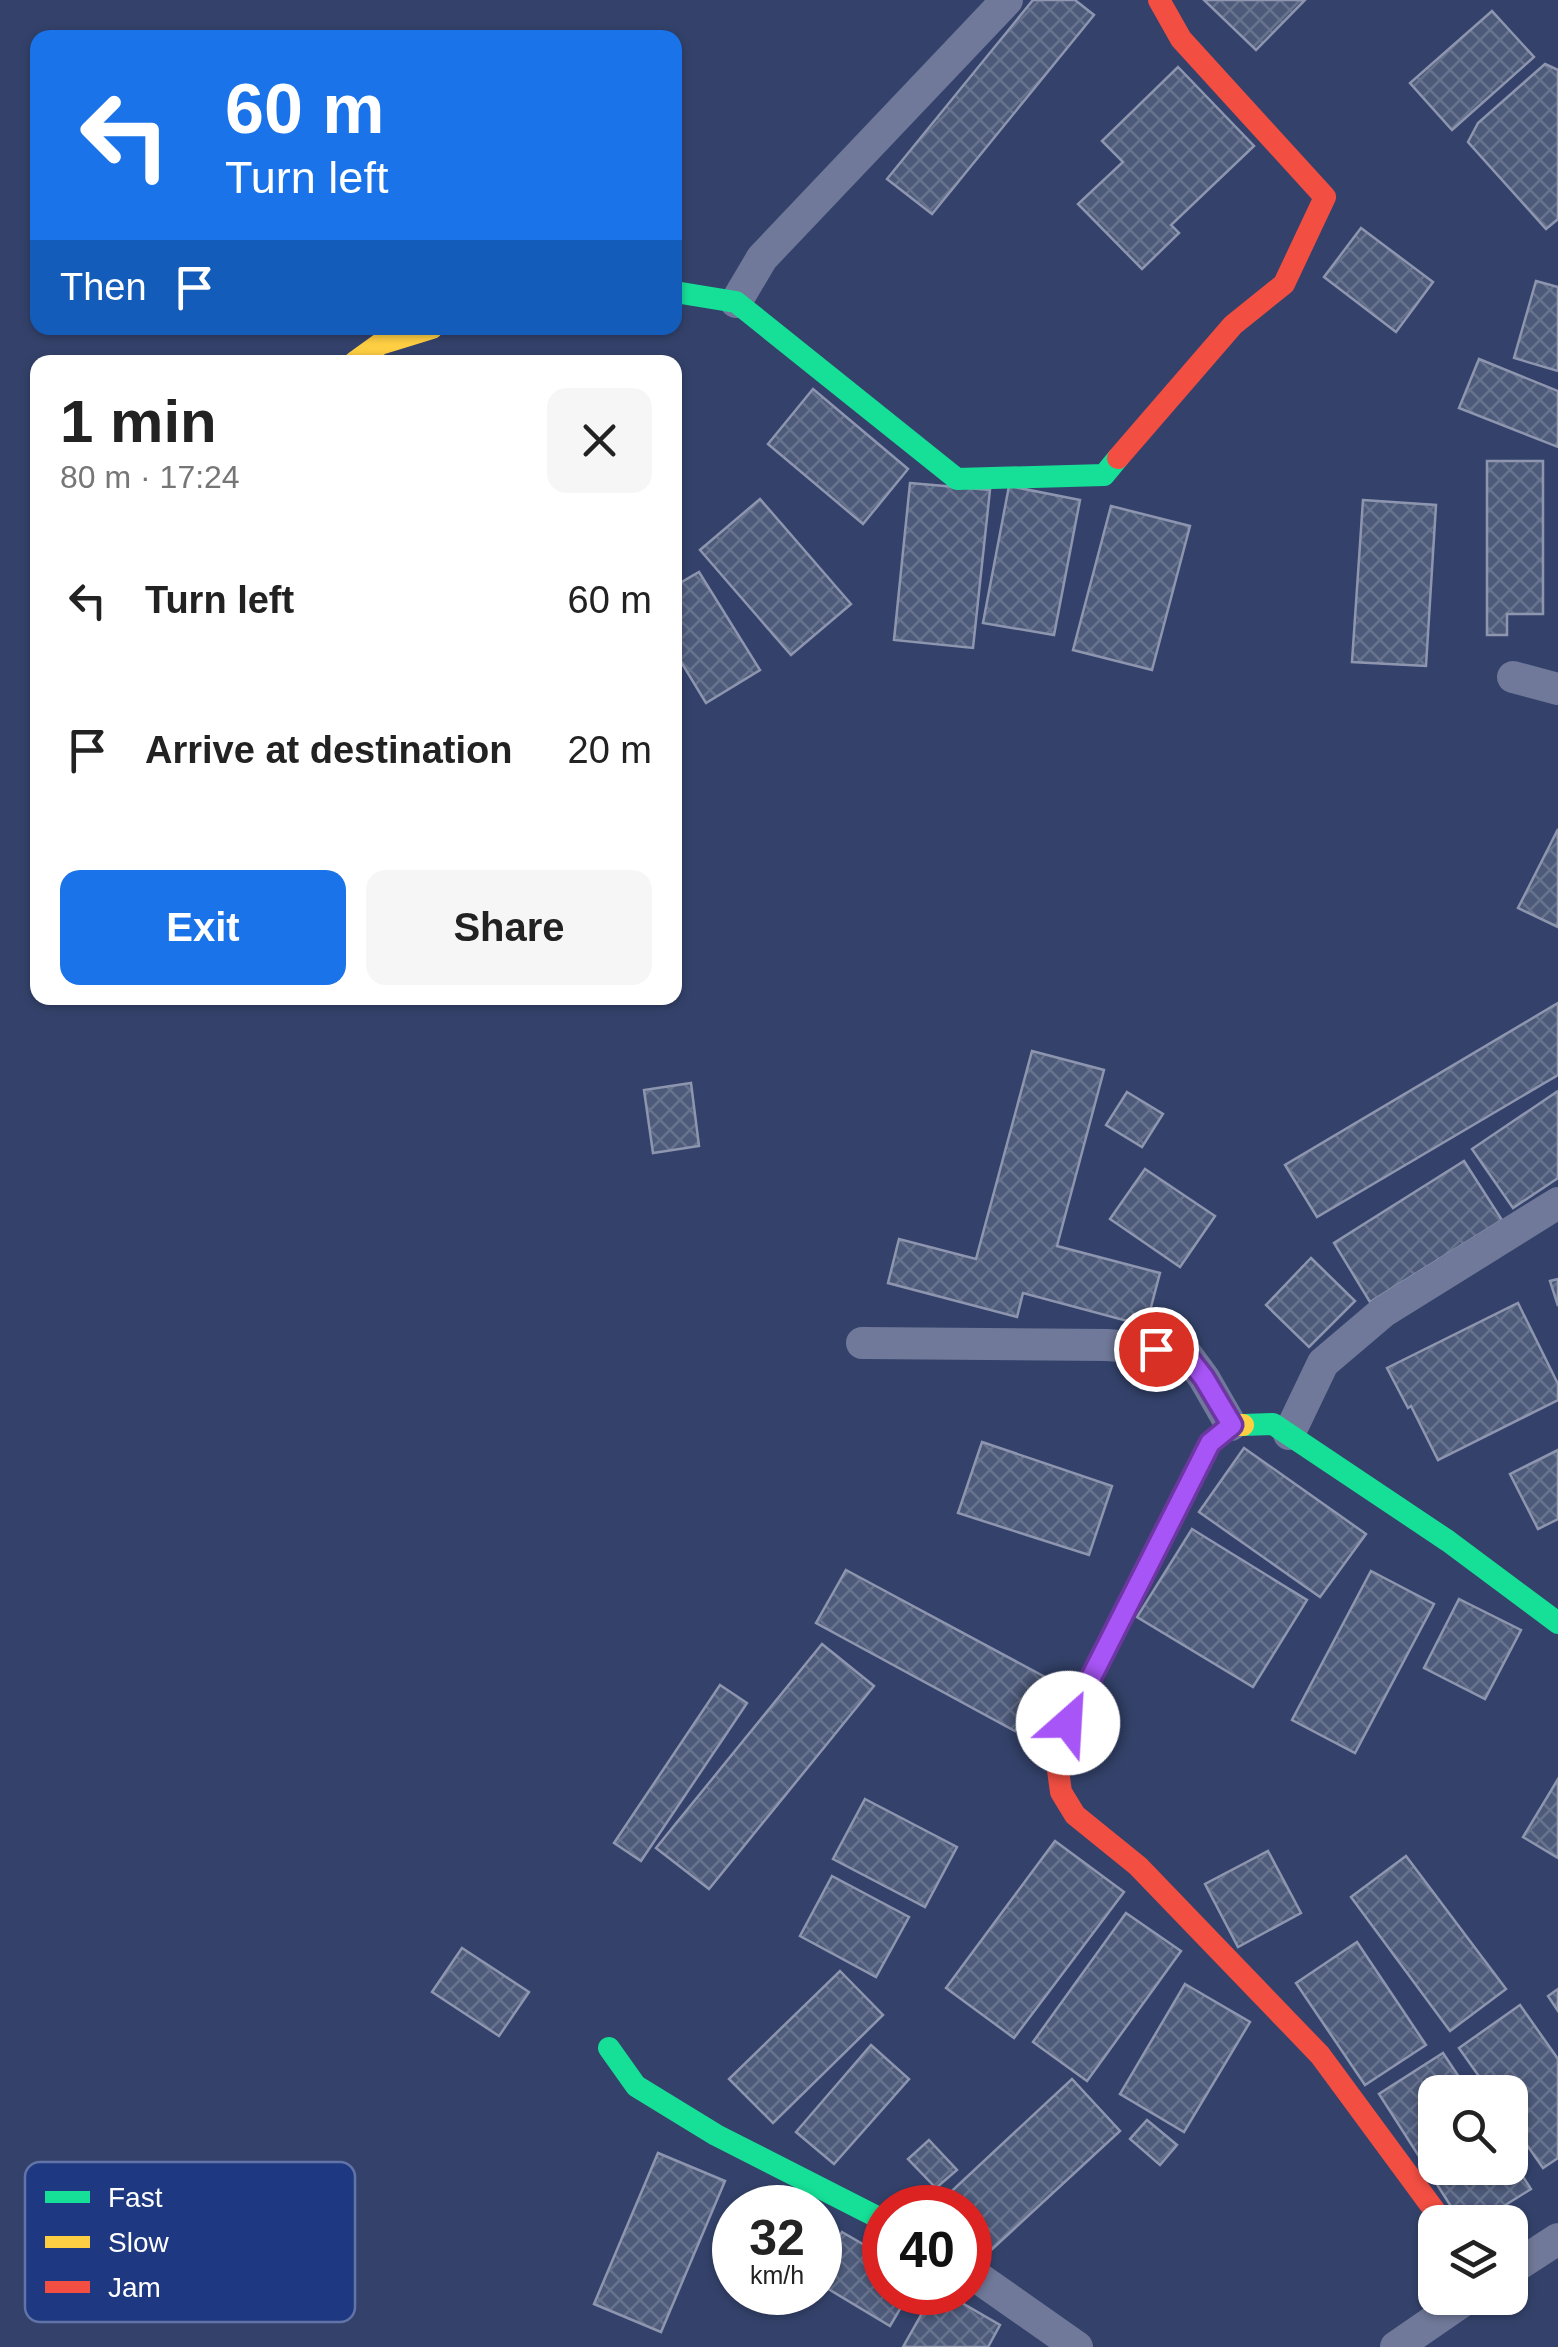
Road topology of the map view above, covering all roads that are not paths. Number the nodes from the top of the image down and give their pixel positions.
1 (1007, 0) edge
2 (1159, 0) edge
3 (682, 293) edge
4 (736, 302) junction
5 (409, 335) edge
6 (365, 355) edge
7 (1513, 677) dead end
8 (1558, 690) edge
9 (1558, 1203) edge
10 (862, 1344) dead end
11 (1232, 1425) junction
12 (1289, 1434) junction
13 (1558, 1623) edge
14 (610, 2048) dead end
15 (1430, 2205) edge
16 (862, 2209) edge
17 (1558, 2239) edge
18 (1528, 2258) edge
19 (992, 2287) edge
20 (1442, 2315) edge
21 (1077, 2347) edge
22 (1396, 2347) edge

1 - 4 street
2 - 4 street
3 - 4 street
5 - 6 street
7 - 8 street
9 - 12 street
10 - 11 street
11 - 12 street
11 - 15 street
12 - 13 street
14 - 16 street
17 - 18 street
19 - 21 street
20 - 22 street

